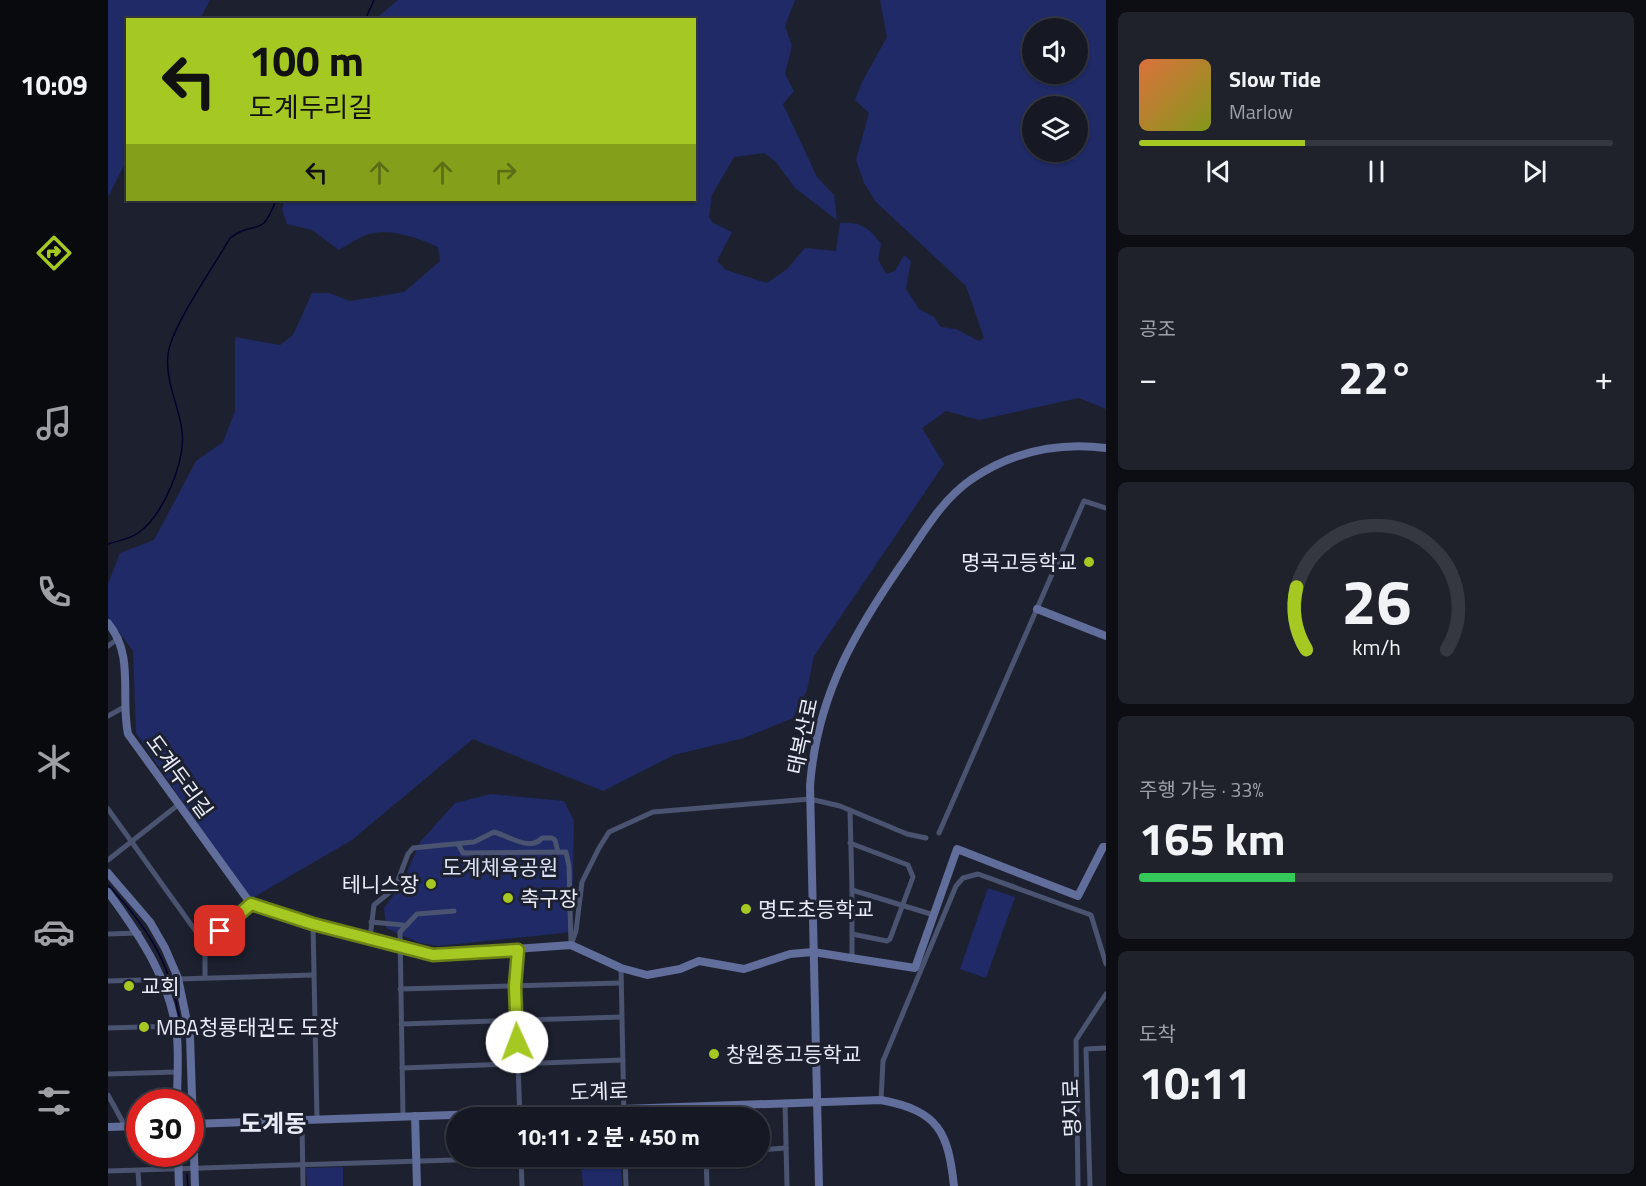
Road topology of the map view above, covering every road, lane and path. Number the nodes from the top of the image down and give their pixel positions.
1 (1106, 448) edge
2 (1106, 508) edge
3 (1037, 609) junction
4 (108, 623) edge
5 (1106, 636) edge
6 (119, 638) junction
7 (108, 646) edge
8 (126, 706) junction
9 (108, 716) edge
10 (810, 798) junction
11 (178, 805) junction
12 (108, 809) edge
13 (850, 810) junction
14 (939, 833) dead end
15 (926, 838) dead end
16 (132, 842) junction
17 (850, 843) junction
18 (458, 844) junction
19 (1105, 845) edge
20 (558, 852) junction
21 (108, 860) edge
22 (108, 873) edge
23 (852, 890) junction
24 (108, 892) edge
25 (903, 903) junction
26 (251, 904) junction
27 (454, 911) dead end
28 (934, 915) junction
29 (371, 922) junction
30 (313, 924) junction
31 (403, 925) junction
32 (139, 933) junction
33 (108, 934) edge
34 (852, 934) junction
35 (370, 938) junction
36 (205, 944) junction
37 (571, 945) junction
38 (401, 947) junction
39 (518, 950) junction
40 (813, 952) junction
41 (852, 958) junction
42 (1106, 964) edge
43 (621, 968) junction
44 (313, 975) junction
45 (205, 978) junction
46 (165, 979) junction
47 (177, 979) junction
48 (108, 981) edge
49 (621, 983) junction
50 (515, 986) junction
51 (400, 989) junction
52 (1106, 993) edge
53 (621, 1017) junction
54 (516, 1020) junction
55 (401, 1024) junction
56 (174, 1026) junction
57 (108, 1028) edge
58 (190, 1036) junction
59 (177, 1037) junction
60 (1106, 1048) edge
61 (622, 1060) junction
62 (518, 1064) junction
63 (402, 1068) junction
64 (177, 1072) junction
65 (108, 1074) edge
66 (177, 1089) edge
67 (191, 1089) edge
68 (108, 1095) edge
69 (881, 1100) junction
70 (816, 1101) junction
71 (785, 1102) junction
72 (705, 1105) joint
73 (520, 1107) edge
74 (624, 1107) edge
75 (685, 1107) edge
76 (403, 1116) junction
77 (415, 1116) junction
78 (446, 1116) edge
79 (317, 1119) junction
80 (302, 1120) junction
81 (204, 1124) edge
82 (125, 1126) joint
83 (108, 1127) edge
84 (786, 1148) junction
85 (770, 1149) edge
86 (446, 1161) edge
87 (417, 1162) junction
88 (302, 1165) junction
89 (179, 1167) edge
90 (521, 1167) edge
91 (625, 1167) edge
92 (706, 1167) edge
93 (194, 1169) junction
94 (179, 1170) junction
95 (108, 1171) edge
96 (138, 1171) junction
97 (139, 1186) edge
98 (179, 1186) edge
99 (195, 1186) edge
100 (303, 1186) edge
101 (417, 1186) edge
102 (522, 1186) edge
103 (626, 1186) edge
104 (707, 1186) edge
105 (787, 1186) edge
106 (819, 1186) edge
107 (954, 1186) edge
108 (1078, 1186) edge
109 (1090, 1186) edge

1 - 10 street, 태복산로
2 - 3 street
3 - 5 street
3 - 14 street
4 - 6 street, 도계두리길
6 - 7 street
6 - 8 street, 도계두리길
8 - 9 street
8 - 11 street, 도계두리길
10 - 13 street
10 - 37 street
10 - 40 street, 태복산로
11 - 16 street
11 - 26 street, 도계두리길
12 - 16 street
13 - 15 street
13 - 17 street
16 - 21 street
16 - 36 street
17 - 23 street
17 - 25 street
18 - 20 street
18 - 20 street
18 - 29 street
19 - 28 street
20 - 37 street
22 - 47 street
23 - 25 street
23 - 34 street
24 - 32 street
25 - 28 street
25 - 34 street
26 - 30 street
26 - 36 street
27 - 31 street
28 - 41 street
29 - 31 street
29 - 35 street
30 - 35 street
30 - 44 street
31 - 38 street
32 - 33 street
32 - 46 street
34 - 41 street
35 - 38 street
36 - 45 street
37 - 39 street
37 - 43 street
38 - 39 street
38 - 51 street
39 - 50 street
40 - 41 street
40 - 43 street
40 - 70 street, 태복산로
42 - 69 street
43 - 49 street
44 - 45 street
44 - 79 street
45 - 47 street
46 - 47 street
46 - 48 street
46 - 56 street
47 - 58 street
49 - 50 street
49 - 53 street
50 - 51 street
50 - 54 street
51 - 55 street
52 - 108 street
53 - 54 street
53 - 61 street
54 - 55 street
54 - 62 street
55 - 63 street
56 - 57 street
56 - 59 street
58 - 59 street
58 - 67 street
59 - 64 street
60 - 109 street, 명지로
61 - 62 street
61 - 74 street
62 - 63 street
62 - 73 street
63 - 76 street
64 - 65 street
64 - 66 street
68 - 82 street
69 - 70 street, 도계로
69 - 107 street, 도계로
70 - 71 street, 도계로
70 - 106 street, 태복산로
71 - 72 street, 도계로
71 - 84 street
72 - 75 street, 도계로
76 - 77 street, 도계로
76 - 79 street, 도계로
77 - 78 street, 도계로
77 - 87 street
79 - 80 street, 도계로
80 - 81 street, 도계로
80 - 88 street
82 - 83 street
84 - 85 street
84 - 105 street
86 - 87 street
87 - 88 street
87 - 101 street
88 - 93 street
88 - 100 street
89 - 94 street
90 - 102 street
91 - 103 street
92 - 104 street
93 - 94 street
93 - 99 street
94 - 96 street
94 - 98 street
95 - 96 street
96 - 97 street

